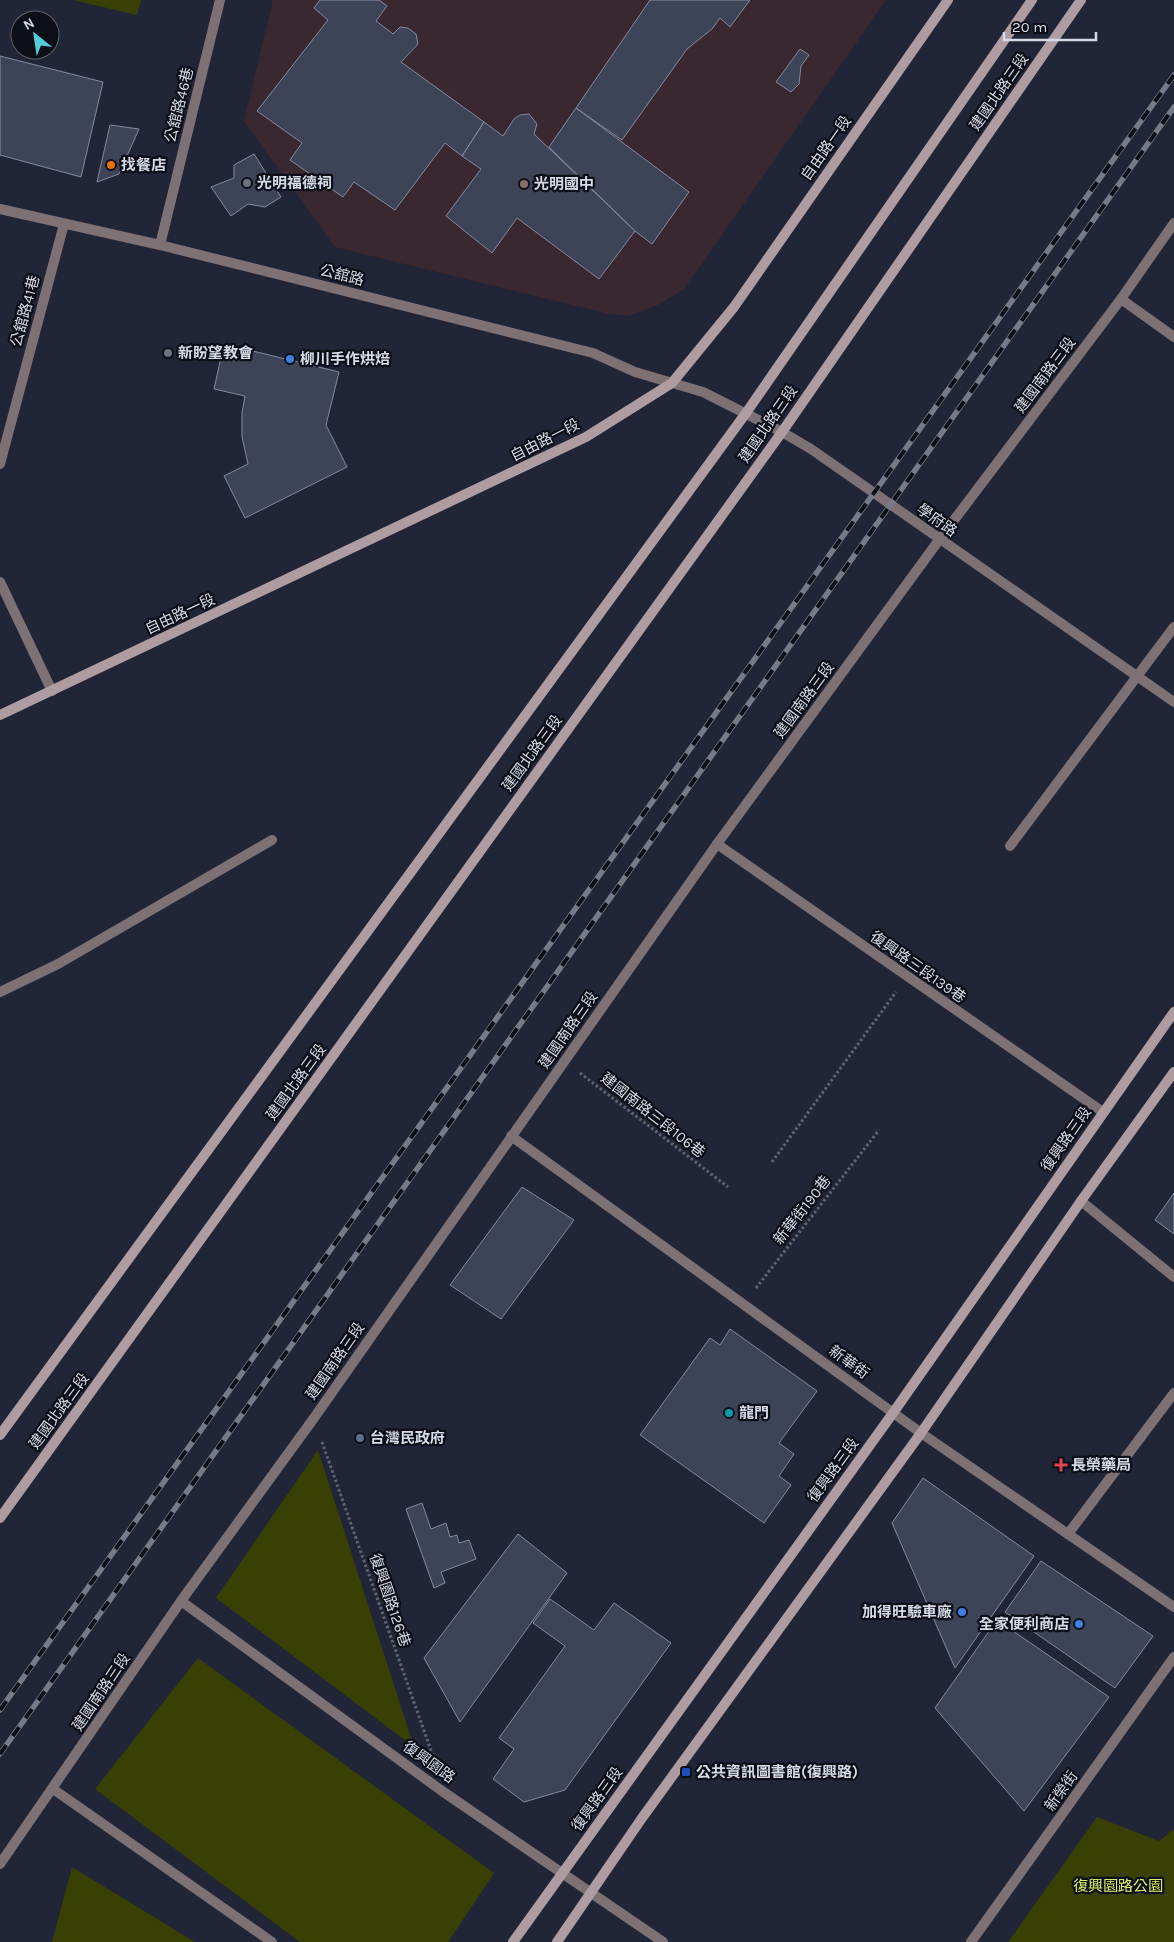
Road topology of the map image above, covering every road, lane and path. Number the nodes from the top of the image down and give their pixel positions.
1 (220, 0) edge
2 (948, 0) edge
3 (1032, 0) edge
4 (1081, 0) edge
5 (0, 209) edge
6 (1174, 223) edge
7 (64, 224) junction
8 (160, 246) junction
9 (1121, 298) junction
10 (1174, 337) edge
11 (672, 383) junction
12 (746, 413) junction
13 (782, 432) junction
14 (0, 464) edge
15 (939, 540) junction
16 (0, 582) edge
17 (1174, 627) edge
18 (1139, 676) junction
19 (52, 691) junction
20 (1174, 702) edge
21 (0, 715) edge
22 (272, 840) dead end
23 (717, 844) junction
24 (1010, 846) dead end
25 (907, 977) junction
26 (0, 992) edge
27 (1174, 1012) edge
28 (564, 1061) junction
29 (1174, 1072) edge
30 (1103, 1112) junction
31 (879, 1130) dead end
32 (511, 1136) junction
33 (772, 1162) dead end
34 (728, 1187) dead end
35 (1081, 1201) junction
36 (1174, 1277) edge
37 (744, 1304) junction
38 (1174, 1393) edge
39 (893, 1413) junction
40 (314, 1418) junction
41 (921, 1433) junction
42 (0, 1435) edge
43 (0, 1518) edge
44 (1068, 1534) junction
45 (181, 1600) junction
46 (1174, 1607) edge
47 (1174, 1657) edge
48 (53, 1789) junction
49 (442, 1791) junction
50 (0, 1864) edge
51 (562, 1872) junction
52 (591, 1893) junction
53 (272, 1942) edge
54 (513, 1942) edge
55 (557, 1942) edge
56 (663, 1942) edge
57 (972, 1942) edge

1 - 8 street, 公舘路46巷
2 - 11 street, 自由路一段
3 - 12 street, 建國北路三段
4 - 13 street, 建國北路三段
5 - 7 street, 公舘路
6 - 9 street, 建國南路三段
7 - 8 street, 公舘路
7 - 14 street, 公舘路41巷
8 - 11 street, 公舘路
9 - 10 street
9 - 15 street, 建國南路三段
11 - 12 street, 學府路
11 - 19 street, 自由路一段
12 - 13 street, 學府路
12 - 42 street, 建國北路三段
13 - 15 street, 學府路
13 - 43 street, 建國北路三段
15 - 18 street, 學府路
15 - 23 street, 建國南路三段
16 - 19 street
17 - 18 street
18 - 20 street, 學府路
18 - 24 street
19 - 21 street, 自由路一段
22 - 26 street
23 - 25 street, 復興路三段139巷
23 - 28 street, 建國南路三段
25 - 30 street, 復興路三段139巷
25 - 33 path
27 - 30 street, 復興路三段
28 - 32 street, 建國南路三段
28 - 34 path, 建國南路三段106巷
29 - 35 street
30 - 39 street, 復興路三段
31 - 37 path, 新華街190巷
32 - 37 street, 新華街
32 - 40 street, 建國南路三段
35 - 36 street
35 - 41 street
37 - 39 street, 新華街
38 - 44 street
39 - 41 street, 新華街
39 - 51 street, 復興路三段
40 - 45 street, 建國南路三段
40 - 49 path, 復興園路126巷
41 - 44 street, 新華街
41 - 52 street
44 - 46 street, 新華街
45 - 48 street, 建國南路三段
45 - 49 street, 復興園路
47 - 57 street, 新榮街
48 - 50 street, 建國南路三段
48 - 53 street
49 - 51 street, 復興園路
51 - 52 street, 復興園路
51 - 54 street, 復興路三段
52 - 55 street
52 - 56 street, 復興園路

